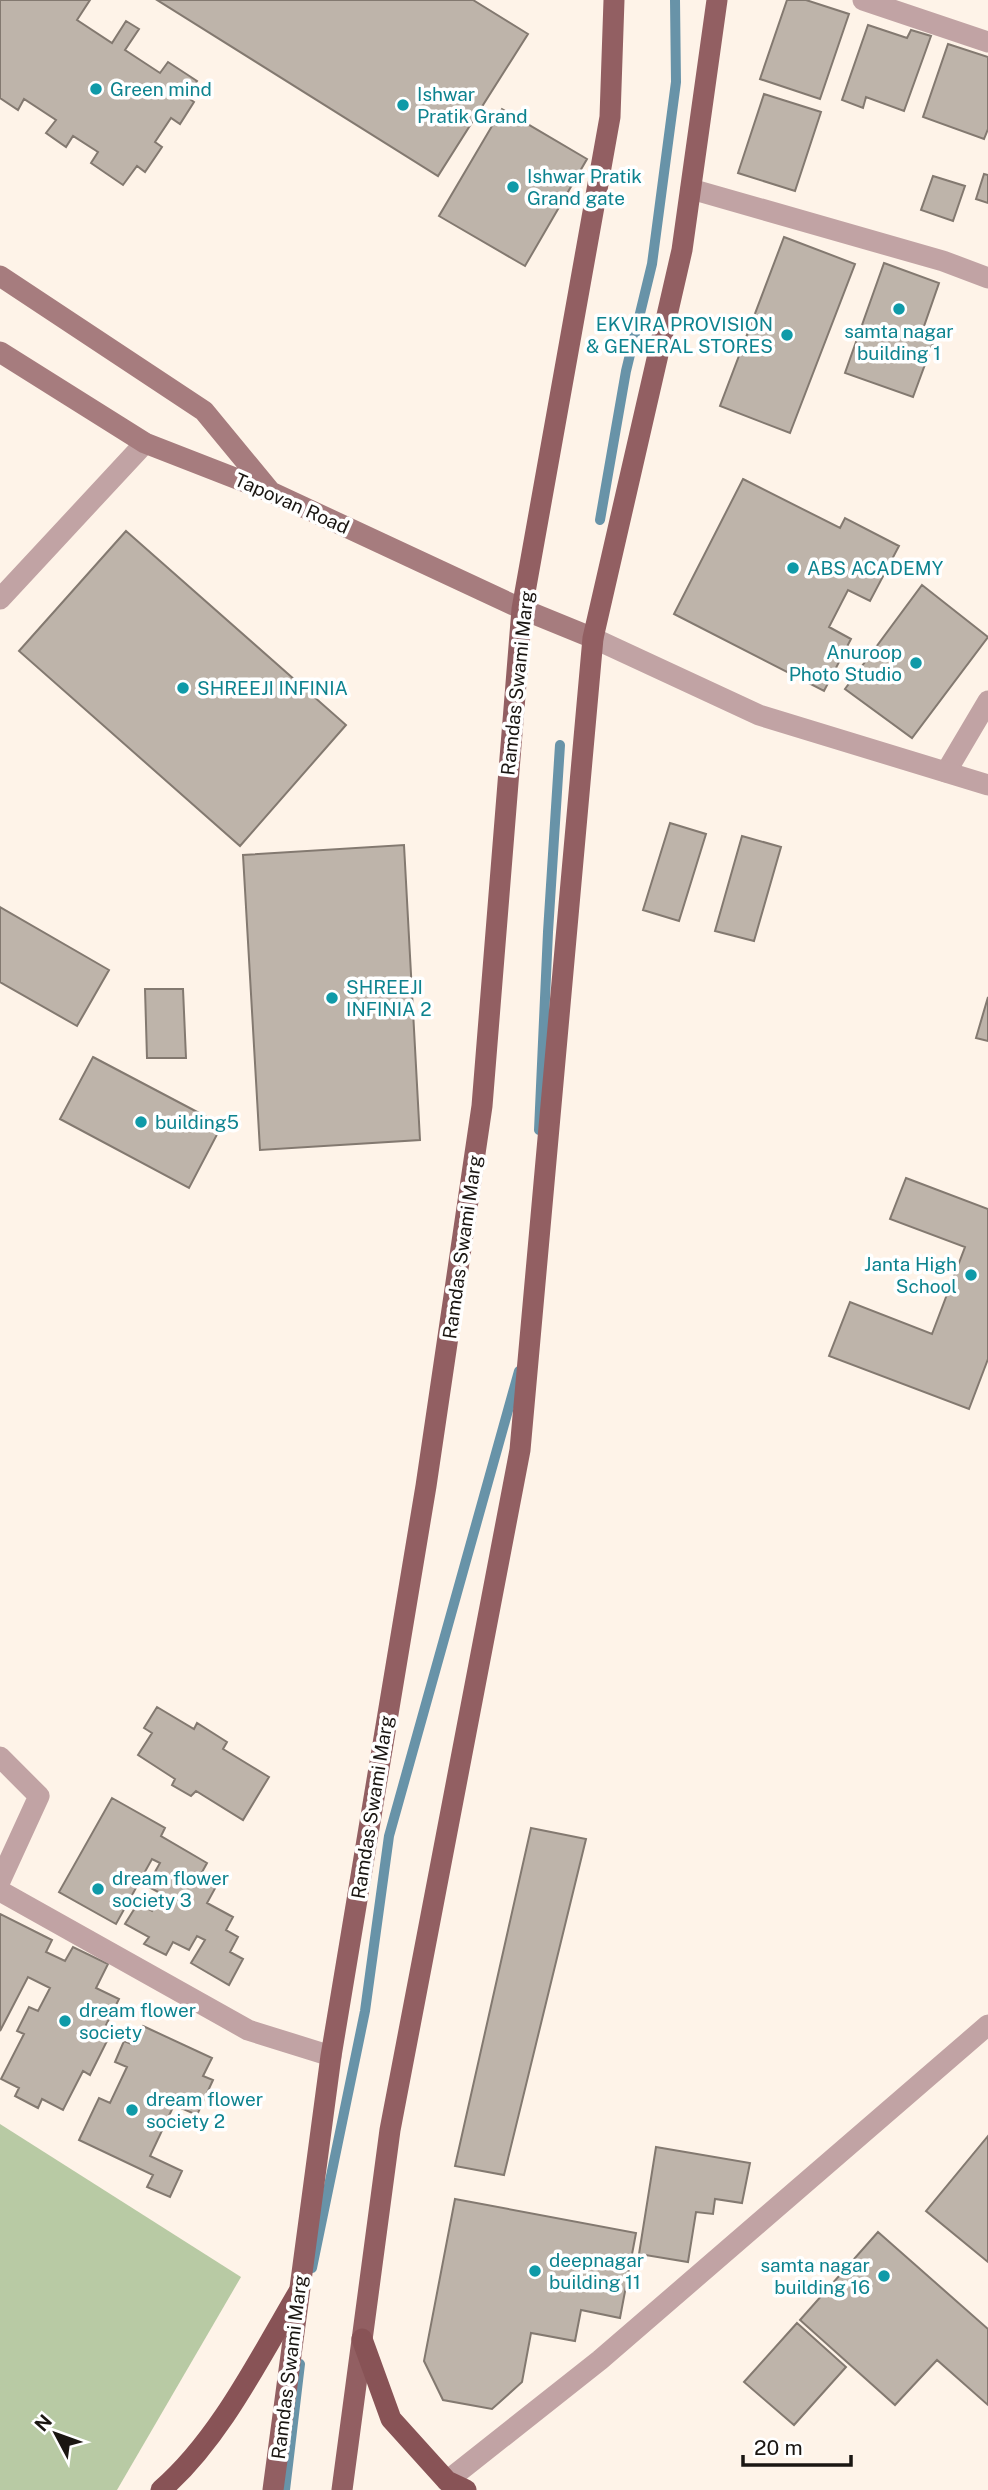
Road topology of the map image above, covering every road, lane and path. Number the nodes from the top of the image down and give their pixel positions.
1 (614, 0) edge
2 (717, 0) edge
3 (863, 0) edge
4 (988, 42) edge
5 (691, 189) junction
6 (0, 276) edge
7 (988, 278) edge
8 (0, 352) edge
9 (145, 443) junction
10 (271, 492) junction
11 (0, 598) edge
12 (522, 610) junction
13 (593, 638) junction
14 (988, 701) edge
15 (946, 772) junction
16 (988, 785) edge
17 (0, 1757) edge
18 (0, 1881) edge
19 (0, 1891) edge
20 (988, 2025) edge
21 (331, 2056) junction
22 (298, 2293) junction
23 (362, 2339) junction
24 (447, 2481) junction
25 (161, 2490) edge
26 (272, 2490) edge
27 (342, 2490) edge
28 (466, 2490) edge

1 - 12 main road, Ramdas Swami Marg
2 - 5 main road
3 - 4 street
5 - 7 street
5 - 13 main road
6 - 10 main road
8 - 9 main road, Tapovan Road
9 - 10 main road, Tapovan Road
9 - 11 street
10 - 12 main road, Tapovan Road
12 - 13 main road, Tapovan Road
12 - 21 main road, Ramdas Swami Marg
13 - 15 street
13 - 23 main road
14 - 15 street
15 - 16 street
17 - 18 street
19 - 21 street
20 - 24 street
21 - 22 main road, Ramdas Swami Marg
22 - 25 highway
22 - 26 main road, Ramdas Swami Marg
23 - 24 highway
23 - 27 main road
24 - 28 highway

